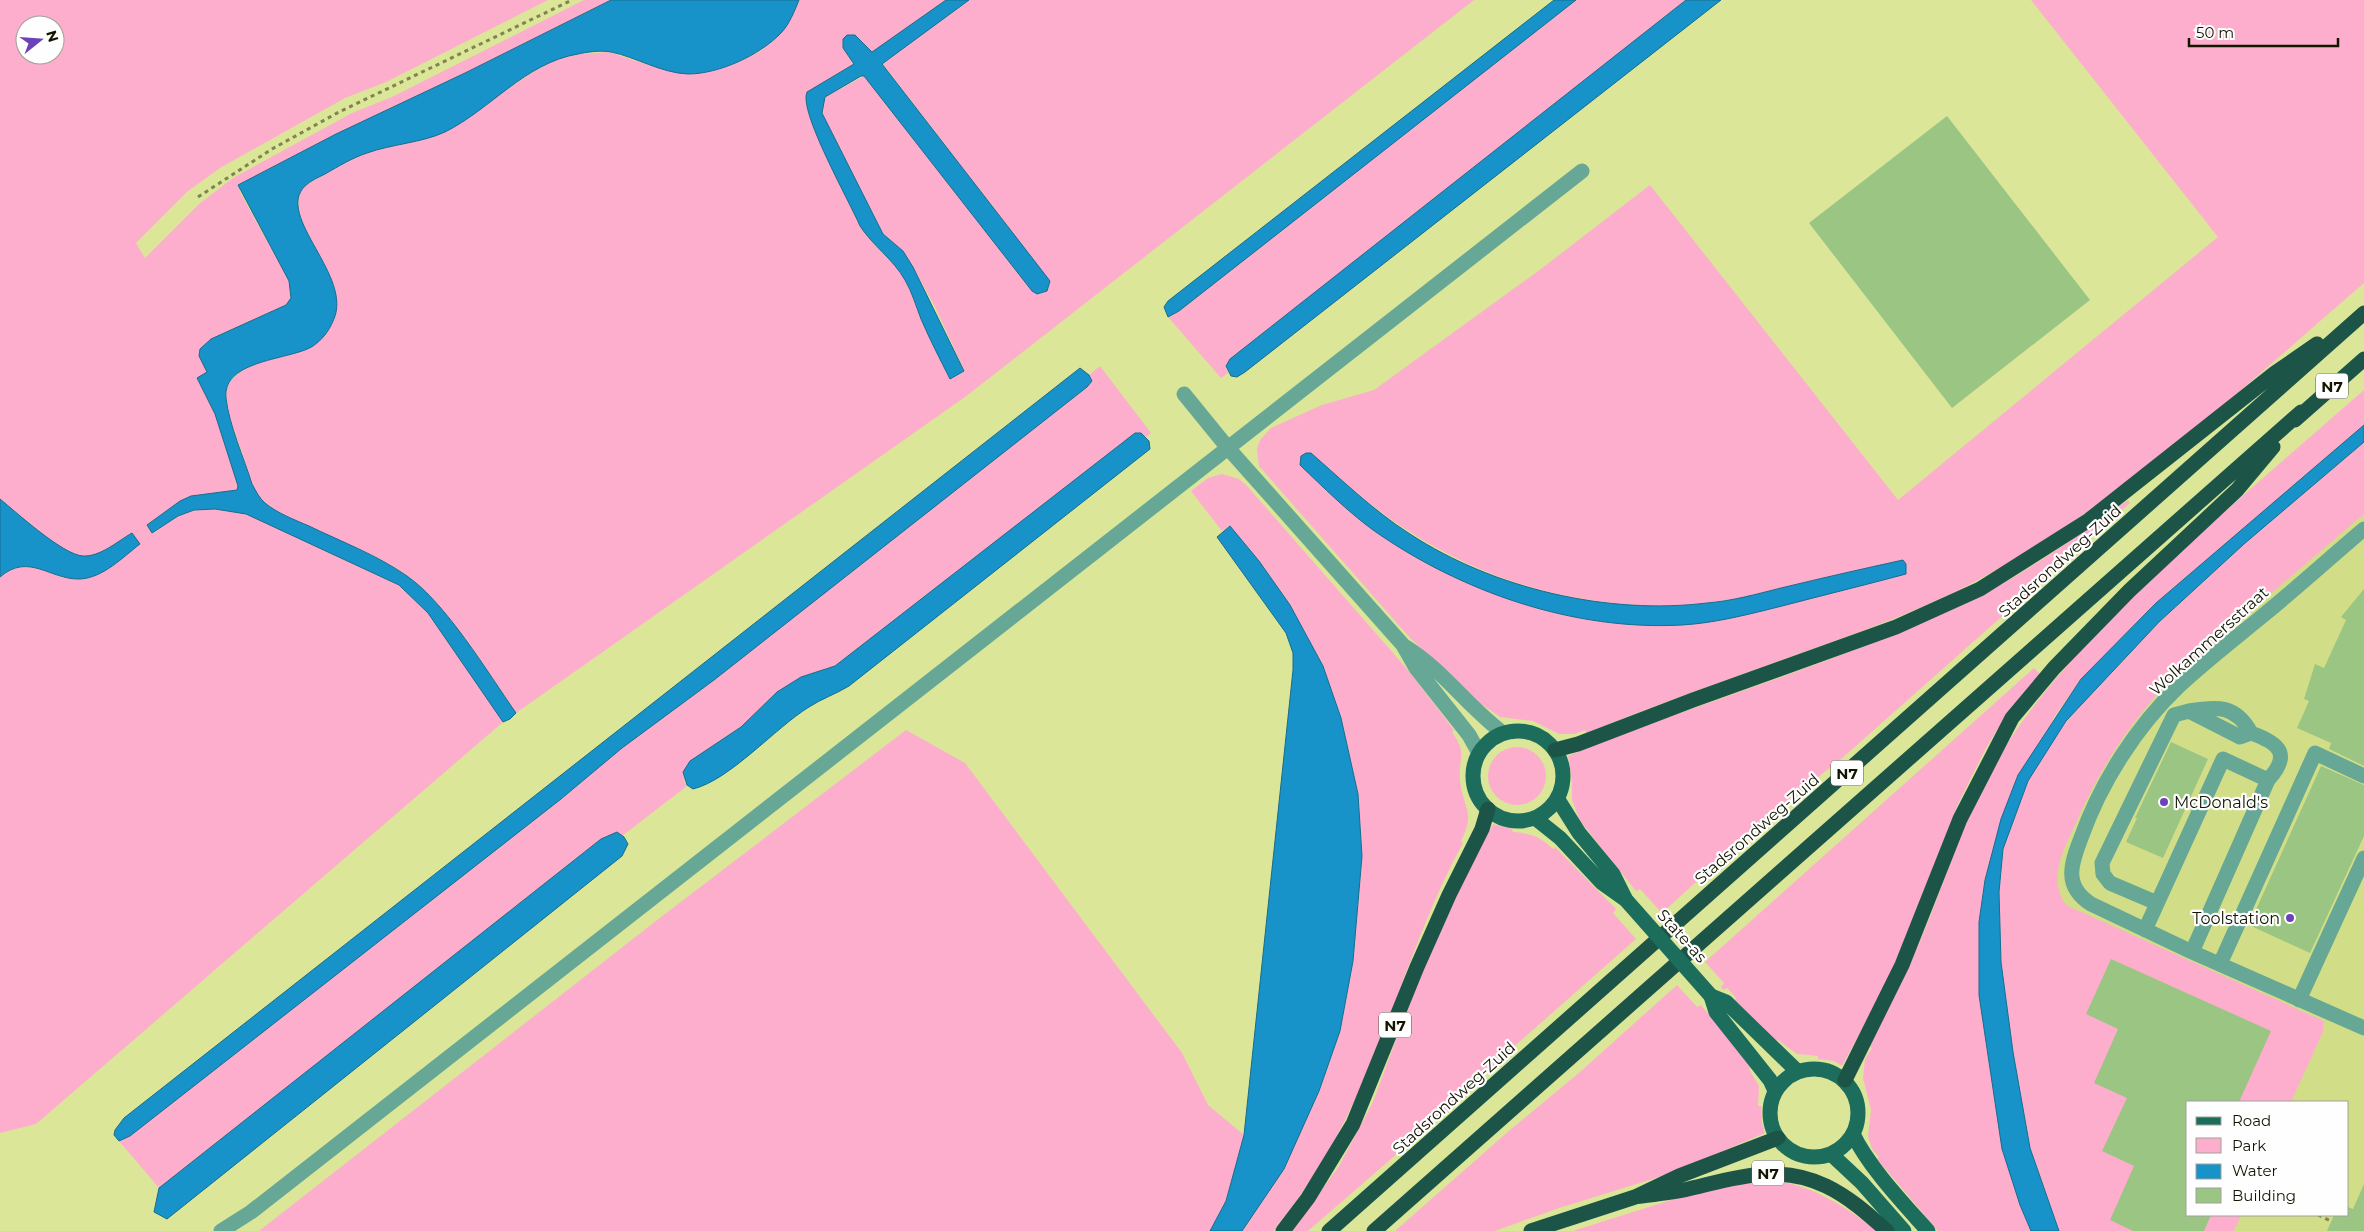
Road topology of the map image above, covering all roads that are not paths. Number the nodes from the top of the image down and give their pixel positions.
1 (1582, 172) dead end
2 (2364, 313) edge
3 (2364, 359) edge
4 (1184, 394) dead end
5 (2301, 412) junction
6 (1228, 448) junction
7 (2364, 529) edge
8 (1402, 645) junction
9 (1503, 733) junction
10 (1555, 750) junction
11 (1479, 753) junction
12 (2364, 776) edge
13 (2268, 780) junction
14 (1558, 798) junction
15 (1488, 809) junction
16 (1535, 818) junction
17 (2364, 858) edge
18 (1626, 900) junction
19 (2157, 904) junction
20 (2145, 930) junction
21 (2192, 952) junction
22 (2220, 964) junction
23 (1711, 996) junction
24 (2299, 1000) junction
25 (2364, 1028) edge
26 (1797, 1071) junction
27 (1845, 1080) junction
28 (1775, 1091) junction
29 (1853, 1134) junction
30 (1778, 1138) junction
31 (1831, 1154) junction
32 (1635, 1198) junction
33 (222, 1231) edge
34 (1283, 1231) edge
35 (1329, 1231) edge
36 (1374, 1231) edge
37 (1531, 1231) edge
38 (1887, 1231) edge
39 (1904, 1231) edge
40 (1928, 1231) edge

1 - 6 street
2 - 10 highway, N7
2 - 35 highway, Stadsrondweg-Zuid / N7
3 - 5 highway, N7
4 - 6 street
5 - 27 highway, N7
5 - 36 highway, N7
6 - 8 street
6 - 33 street
7 - 20 street, Wolkammersstraat
8 - 9 street
8 - 11 street
9 - 10 main road
9 - 11 main road
10 - 14 main road
11 - 15 main road
12 - 22 street
13 - 19 street
13 - 19 street
13 - 21 street
14 - 16 main road
14 - 18 main road, State-as
15 - 16 main road
15 - 34 highway, N7
16 - 18 main road, State-as
17 - 24 street
18 - 23 main road, State-as, bridge
19 - 20 street
20 - 21 street, Wolkammersstraat
21 - 22 street, Wolkammersstraat
22 - 24 street, Wolkammersstraat
23 - 26 main road, State-as
23 - 28 main road, State-as
24 - 25 street, Wolkammersstraat
26 - 27 main road
26 - 28 main road
27 - 29 main road
28 - 30 main road
29 - 31 main road
29 - 40 main road
30 - 31 main road
30 - 32 highway, N7
31 - 39 main road
32 - 37 highway, N7
32 - 38 highway, N7

